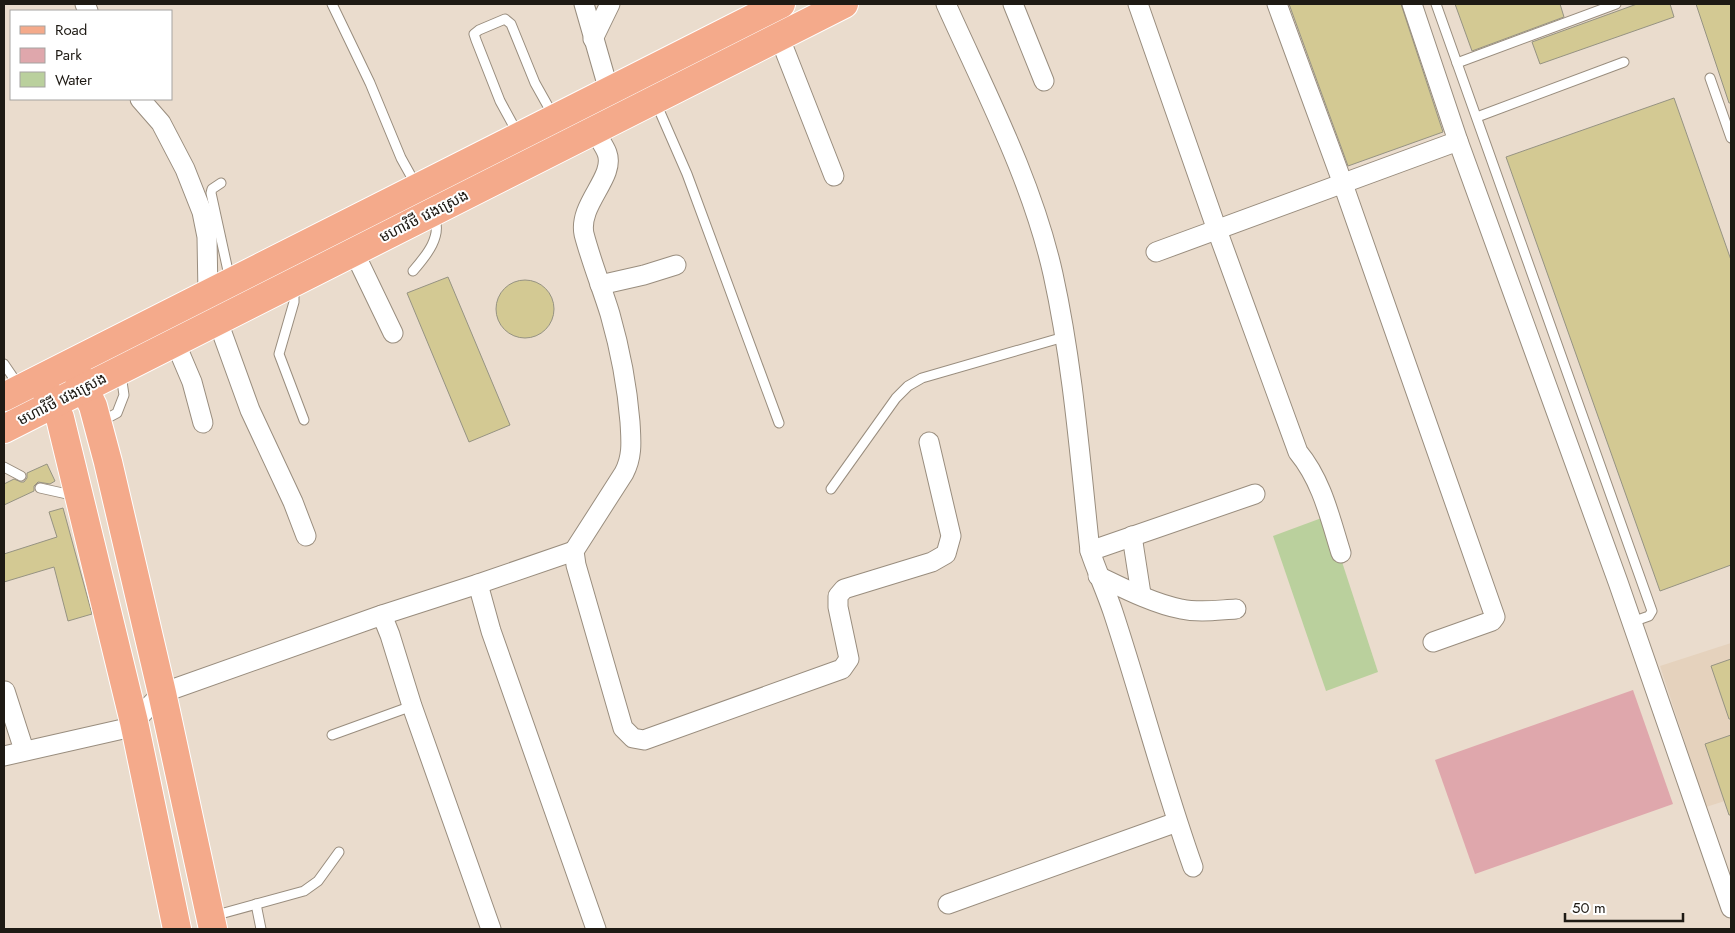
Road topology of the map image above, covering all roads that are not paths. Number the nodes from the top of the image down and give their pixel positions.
1 (332, 4) edge
2 (584, 4) edge
3 (610, 4) edge
4 (781, 4) edge
5 (844, 4) edge
6 (946, 4) edge
7 (1014, 4) edge
8 (1138, 4) edge
9 (1277, 4) edge
10 (1412, 4) edge
11 (1436, 4) edge
12 (1616, 4) edge
13 (779, 36) junction
14 (593, 39) junction
15 (1624, 62) dead end
16 (1458, 63) junction
17 (1710, 78) dead end
18 (1044, 80) dead end
19 (609, 91) junction
20 (654, 99) junction
21 (141, 100) edge
22 (1477, 117) junction
23 (594, 130) junction
24 (562, 131) junction
25 (519, 137) junction
26 (1731, 138) edge
27 (1458, 141) junction
28 (834, 176) dead end
29 (221, 183) dead end
30 (1343, 184) junction
31 (418, 188) junction
32 (432, 212) junction
33 (1217, 230) junction
34 (354, 252) junction
35 (1156, 252) dead end
36 (676, 265) dead end
37 (413, 271) dead end
38 (295, 282) junction
39 (600, 285) junction
40 (219, 289) junction
41 (164, 316) junction
42 (217, 321) junction
43 (393, 333) dead end
44 (1064, 337) junction
45 (176, 342) junction
46 (72, 363) junction
47 (4, 364) edge
48 (120, 370) junction
49 (22, 388) edge
50 (84, 388) junction
51 (53, 404) junction
52 (304, 420) dead end
53 (98, 423) junction
54 (204, 423) dead end
55 (779, 423) dead end
56 (4, 429) edge
57 (929, 442) dead end
58 (4, 466) edge
59 (21, 476) dead end
60 (40, 488) dead end
61 (831, 489) dead end
62 (1255, 494) dead end
63 (79, 496) junction
64 (306, 536) dead end
65 (1132, 536) junction
66 (574, 551) junction
67 (1090, 551) junction
68 (1341, 552) dead end
69 (1098, 576) junction
70 (478, 584) junction
71 (1140, 594) junction
72 (1236, 609) dead end
73 (382, 614) junction
74 (1632, 622) junction
75 (1433, 642) dead end
76 (5, 691) dead end
77 (162, 692) junction
78 (412, 706) junction
79 (134, 722) junction
80 (332, 735) dead end
81 (24, 750) junction
82 (4, 756) edge
83 (1177, 822) junction
84 (339, 852) dead end
85 (1193, 867) dead end
86 (256, 904) junction
87 (948, 904) dead end
88 (1731, 908) edge
89 (212, 923) edge
90 (177, 929) edge
91 (261, 929) edge
92 (491, 929) edge
93 (596, 929) edge

1 - 31 lane
2 - 14 street
3 - 14 street
4 - 19 main road, មហាវិថី វេងស្រេង
5 - 13 main road, មហាវិថី វេងស្រេង
6 - 44 street
7 - 18 street
8 - 33 street
9 - 30 street
10 - 27 street
11 - 16 lane
12 - 16 lane
13 - 20 main road, មហាវិថី វេងស្រេង
13 - 28 street
14 - 19 street
15 - 22 lane
16 - 22 lane
17 - 26 lane
19 - 24 main road, មហាវិថី វេងស្រេង
20 - 23 main road, មហាវិថី វេងស្រេង
20 - 55 lane
21 - 40 street
22 - 74 lane
23 - 24 main road, មហាវិថី វេងស្រេង
23 - 39 street
24 - 25 main road, មហាវិថី វេងស្រេង
24 - 25 lane
24 - 32 main road, មហាវិថី វេងស្រេង
25 - 31 main road, មហាវិថី វេងស្រេង
27 - 30 street
27 - 74 street
29 - 40 lane
30 - 33 street
30 - 75 street
31 - 40 main road, មហាវិថី វេងស្រេង
32 - 34 main road, មហាវិថី វេងស្រេង
32 - 37 lane
33 - 35 street
33 - 68 street
34 - 38 main road, មហាវិថី វេងស្រេង
34 - 43 street
36 - 39 street
38 - 42 main road, មហាវិថី វេងស្រេង
38 - 52 lane
39 - 66 street
40 - 41 main road, មហាវិថី វេងស្រេង
40 - 42 street
41 - 45 street
41 - 46 main road, មហាវិថី វេងស្រេង
42 - 45 main road, មហាវិថី វេងស្រេង
42 - 64 street
44 - 61 lane
44 - 67 street
45 - 48 main road, មហាវិថី វេងស្រេង
45 - 54 street
46 - 49 main road, មហាវិថី វេងស្រេង
46 - 50 main road
47 - 49 lane
48 - 50 main road, មហាវិថី វេងស្រេង
48 - 53 lane
49 - 51 main road
50 - 51 main road, មហាវិថី វេងស្រេង
50 - 53 main road
51 - 56 main road, មហាវិថី វេងស្រេង
51 - 63 main road
53 - 77 main road
57 - 66 street
58 - 59 lane
60 - 63 lane
62 - 65 street
63 - 79 main road
65 - 67 street
65 - 71 street
66 - 70 street
67 - 69 street
69 - 71 street
69 - 83 street
70 - 73 street
70 - 93 street
71 - 72 street
73 - 77 street
73 - 78 street
74 - 88 street
76 - 81 street
77 - 79 street
77 - 89 main road
78 - 80 lane
78 - 92 street
79 - 81 street
79 - 90 main road
81 - 82 street
83 - 85 street
83 - 87 street
84 - 86 lane
86 - 89 lane
86 - 91 lane

